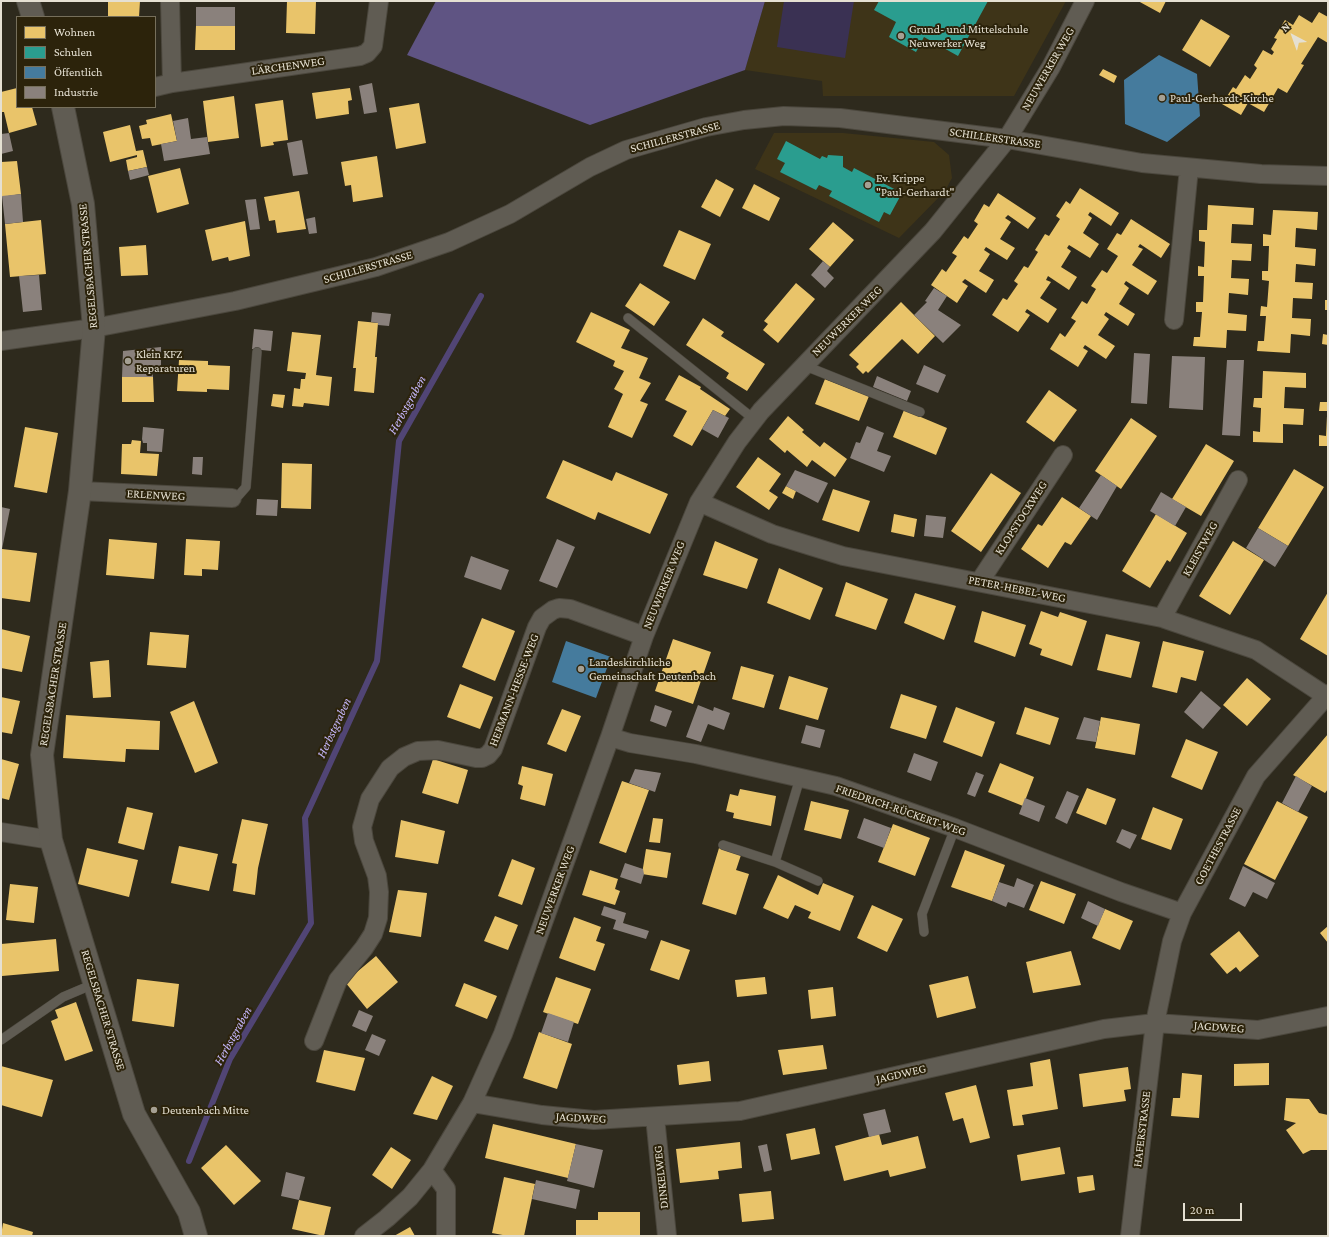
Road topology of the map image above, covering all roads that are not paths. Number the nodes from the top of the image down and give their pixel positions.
1 (28, 1) edge
2 (170, 1) edge
3 (378, 1) edge
4 (1085, 1) edge
5 (33, 16) edge
6 (164, 85) edge
7 (68, 108) edge
8 (1007, 140) junction
9 (1189, 168) junction
10 (1328, 176) edge
11 (628, 318) dead end
12 (1174, 320) dead end
13 (94, 328) junction
14 (1, 341) edge
15 (256, 352) dead end
16 (803, 365) junction
17 (920, 412) dead end
18 (754, 420) junction
19 (1063, 455) dead end
20 (1238, 480) dead end
21 (80, 491) junction
22 (232, 498) joint
23 (699, 502) junction
24 (980, 581) junction
25 (1162, 618) junction
26 (644, 636) junction
27 (1327, 695) edge
28 (610, 737) junction
29 (800, 778) junction
30 (955, 828) junction
31 (1, 832) edge
32 (51, 840) junction
33 (723, 845) dead end
34 (774, 862) junction
35 (818, 881) dead end
36 (1182, 913) junction
37 (924, 932) dead end
38 (96, 983) junction
39 (1328, 1016) edge
40 (1155, 1023) junction
41 (1, 1040) edge
42 (314, 1041) dead end
43 (472, 1103) junction
44 (655, 1118) junction
45 (432, 1170) junction
46 (196, 1236) edge
47 (364, 1236) edge
48 (446, 1236) edge
49 (667, 1236) edge
50 (1130, 1236) edge

1 - 5 street
2 - 6 street
3 - 6 street, LÄRCHENWEG
4 - 8 street, NEUWERKER WEG
7 - 13 street, REGELSBACHER STRASSE
8 - 9 street, SCHILLERSTRASSE
8 - 13 street, SCHILLERSTRASSE
8 - 16 street, NEUWERKER WEG
9 - 10 street, SCHILLERSTRASSE
9 - 12 street
11 - 18 lane
13 - 14 street, SCHILLERSTRASSE
13 - 21 street, REGELSBACHER STRASSE
15 - 22 lane
16 - 17 lane
16 - 18 street, NEUWERKER WEG
18 - 23 street, NEUWERKER WEG
19 - 24 street, KLOPSTOCKWEG
20 - 25 street, KLEISTWEG
21 - 22 street, ERLENWEG
21 - 32 street, REGELSBACHER STRASSE
23 - 24 street, PETER-HEBEL-WEG
23 - 26 street, NEUWERKER WEG
24 - 25 street, PETER-HEBEL-WEG
25 - 27 street, PETER-HEBEL-WEG
26 - 28 street, NEUWERKER WEG
26 - 42 street, HERMANN-HESSE-WEG
27 - 36 street, GOETHESTRASSE
28 - 29 street, FRIEDRICH-RÜCKERT-WEG
28 - 43 street, NEUWERKER WEG
29 - 30 street, FRIEDRICH-RÜCKERT-WEG
29 - 34 lane
30 - 36 street, FRIEDRICH-RÜCKERT-WEG
30 - 37 lane
31 - 32 street
32 - 38 street, REGELSBACHER STRASSE
33 - 34 lane
34 - 35 lane
36 - 40 street, GOETHESTRASSE
38 - 41 lane
38 - 46 street, REGELSBACHER STRASSE
39 - 40 street, JAGDWEG
40 - 44 street, JAGDWEG
40 - 50 street, HAFERSTRASSE
43 - 44 street, JAGDWEG
43 - 45 street, NEUWERKER WEG
44 - 49 street, DINKELWEG
45 - 47 street, NEUWERKER WEG
45 - 48 street

